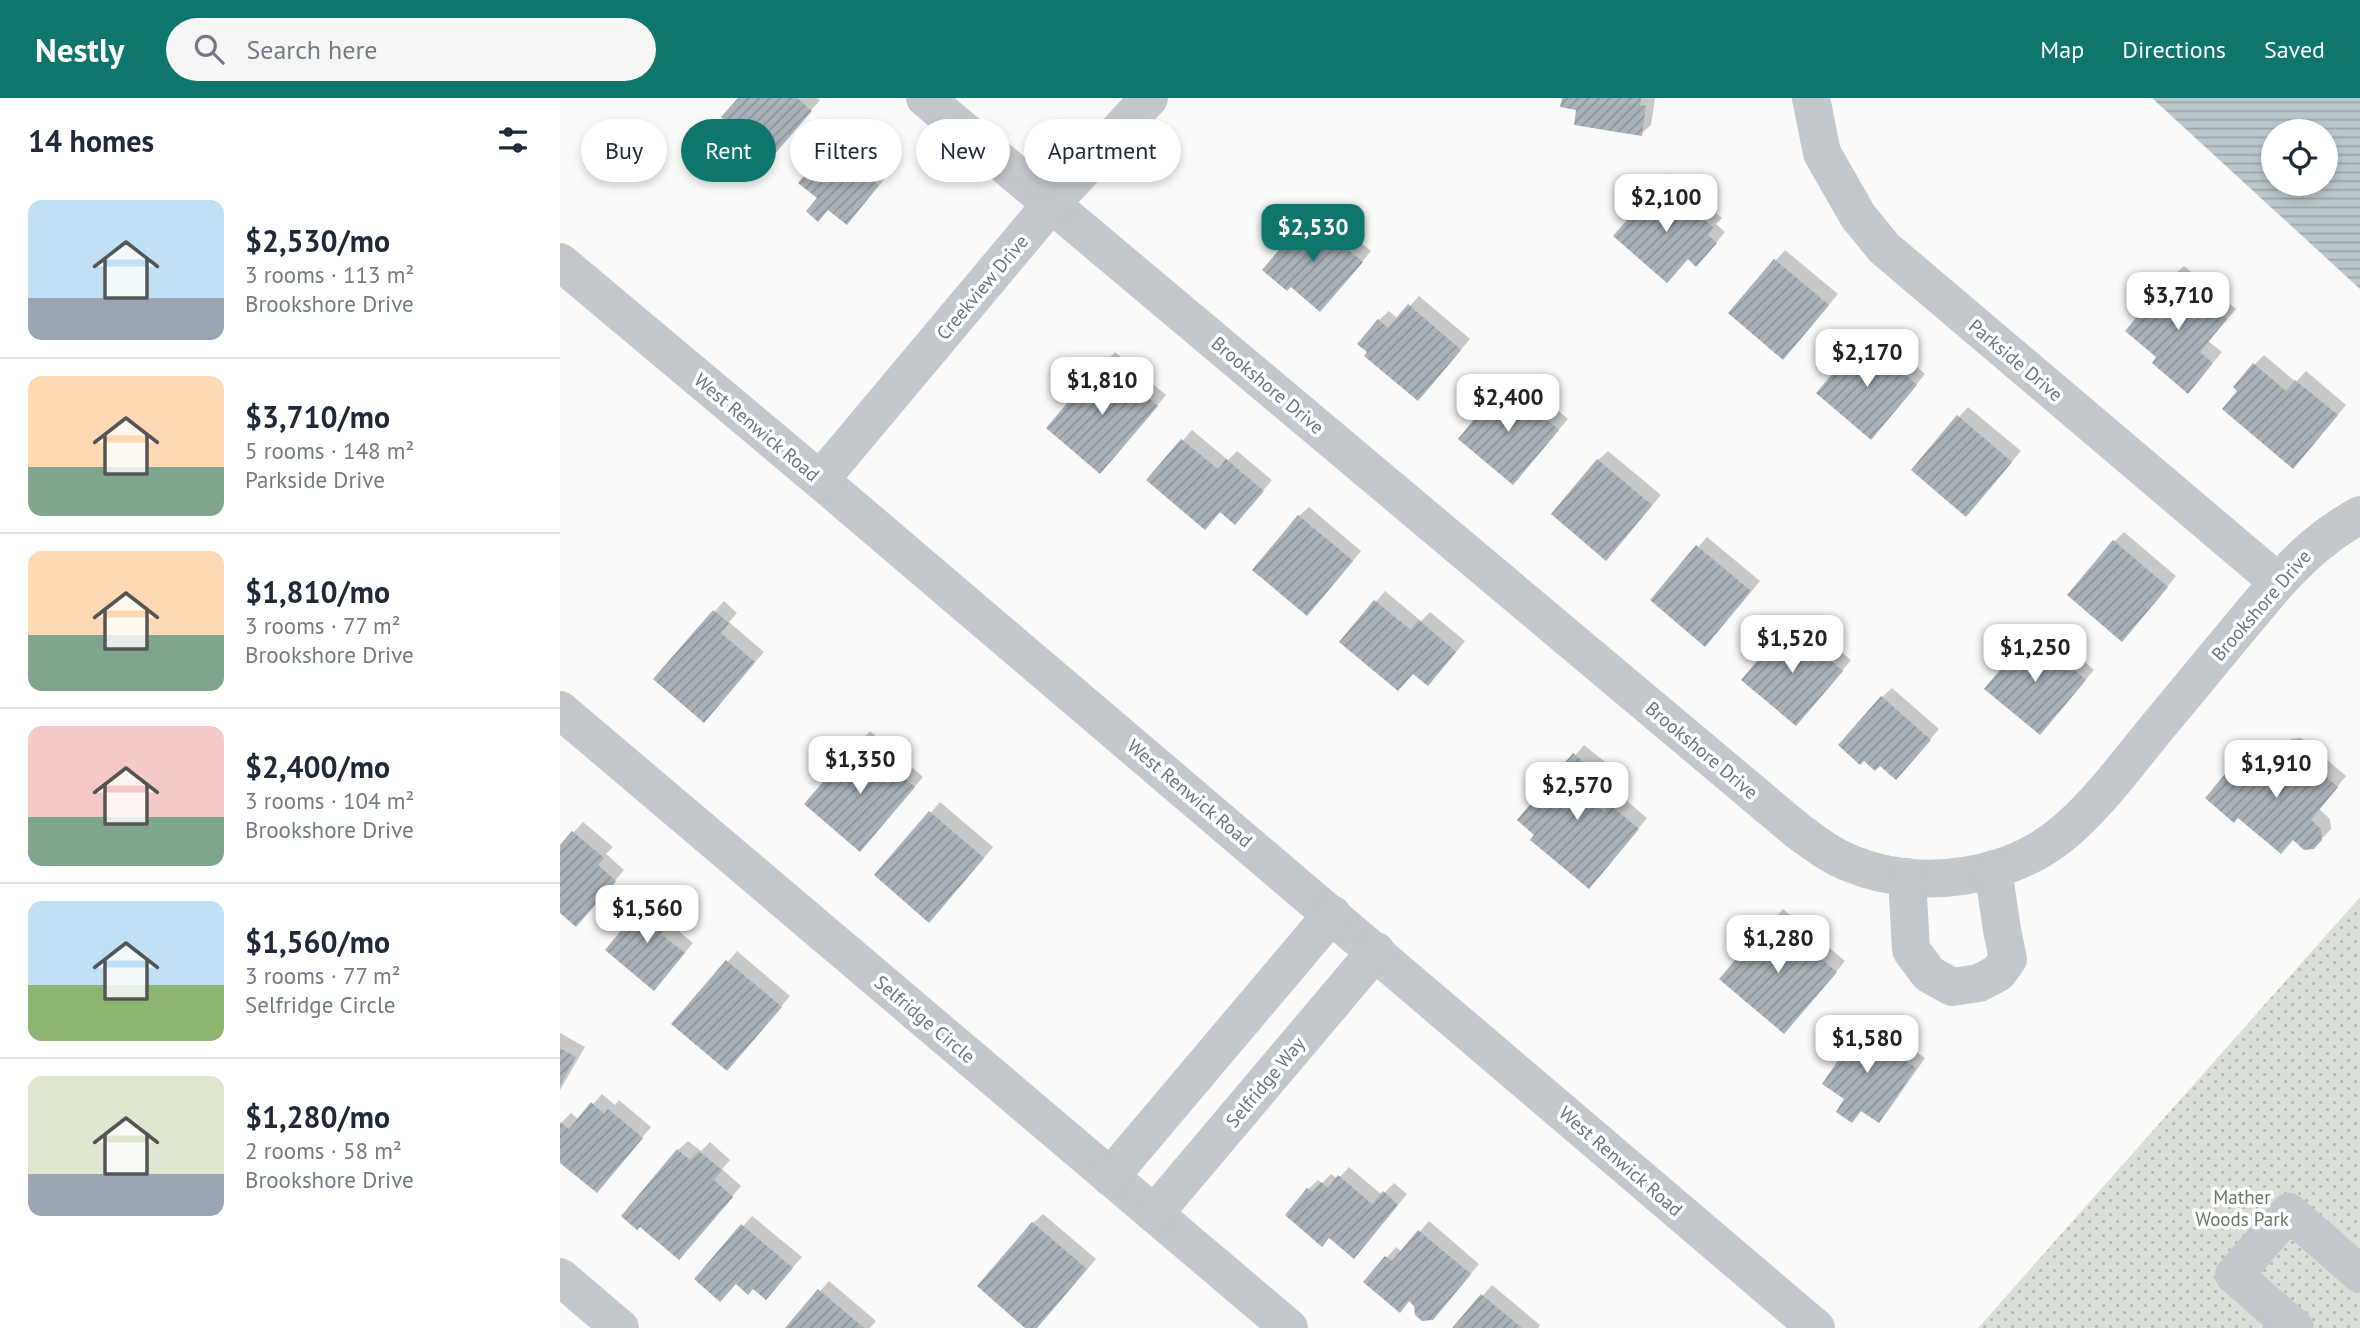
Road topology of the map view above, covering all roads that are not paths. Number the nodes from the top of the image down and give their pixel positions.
1 (925, 98) edge
2 (1149, 98) edge
3 (1811, 98) edge
4 (1052, 204) junction
5 (560, 262) edge
6 (820, 480) junction
7 (2360, 515) edge
8 (2278, 582) junction
9 (560, 710) edge
10 (1993, 869) junction
11 (1907, 877) junction
12 (1332, 914) junction
13 (1376, 951) junction
14 (1110, 1177) junction
15 (1154, 1214) junction
16 (2360, 1274) edge
17 (560, 1278) edge
18 (620, 1328) edge
19 (1289, 1328) edge
20 (1816, 1328) edge
21 (2295, 1328) edge

1 - 4 street, Brookshore Drive
2 - 4 street, Creekview Drive
3 - 8 street, Parkside Drive
4 - 6 street, Creekview Drive
4 - 11 street, Brookshore Drive
5 - 6 street, West Renwick Road
6 - 12 street, West Renwick Road
7 - 8 street, Brookshore Drive
8 - 10 street, Brookshore Drive
9 - 14 street, Selfridge Circle
10 - 11 street, Brookshore Drive
10 - 11 street
12 - 13 street, West Renwick Road
12 - 14 street
13 - 15 street, Selfridge Way
13 - 20 street, West Renwick Road
14 - 15 street, Selfridge Circle
15 - 19 street, Selfridge Circle
16 - 21 street
17 - 18 street

